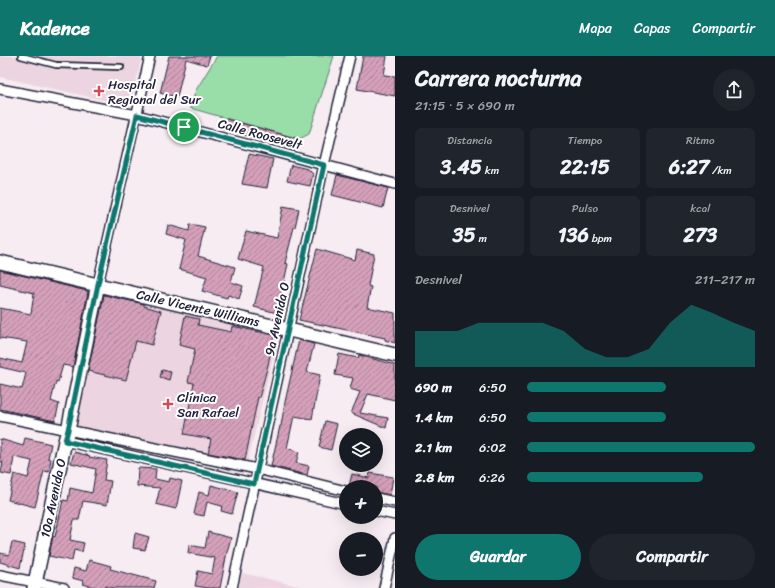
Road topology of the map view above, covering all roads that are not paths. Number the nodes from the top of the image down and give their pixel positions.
1 (21, 56) edge
2 (150, 56) edge
3 (350, 56) edge
4 (121, 67) dead end
5 (0, 89) edge
6 (137, 115) junction
7 (324, 165) junction
8 (395, 184) edge
9 (0, 262) edge
10 (98, 284) junction
11 (288, 329) junction
12 (395, 355) edge
13 (0, 416) edge
14 (66, 436) junction
15 (257, 469) junction
16 (254, 484) junction
17 (339, 489) edge
18 (383, 499) edge
19 (339, 502) edge
20 (395, 502) edge
21 (383, 512) edge
22 (395, 515) edge
23 (395, 538) edge
24 (0, 575) edge
25 (34, 585) edge
26 (64, 588) edge
27 (232, 588) edge
28 (384, 588) edge

1 - 4 lane
2 - 6 street, 10a Avenida O
3 - 7 street, 9a Avenida O
5 - 6 street, Calle Roosevelt
6 - 7 street, Calle Roosevelt
6 - 10 street, 10a Avenida O
7 - 8 street, Calle Roosevelt
7 - 11 street, 9a Avenida O
9 - 10 main road, Calle Vicente Williams
10 - 11 main road, Calle Vicente Williams
10 - 14 main road, 10a Avenida O
11 - 12 main road, Calle Vicente Williams
11 - 15 street, 9a Avenida O
13 - 14 street
14 - 15 street
14 - 16 street
14 - 25 main road, 10a Avenida O
15 - 16 street, 9a Avenida O
15 - 17 street
16 - 19 street
16 - 27 street, 9a Avenida O
18 - 20 street
21 - 22 street
23 - 28 street
24 - 25 street
25 - 26 street

